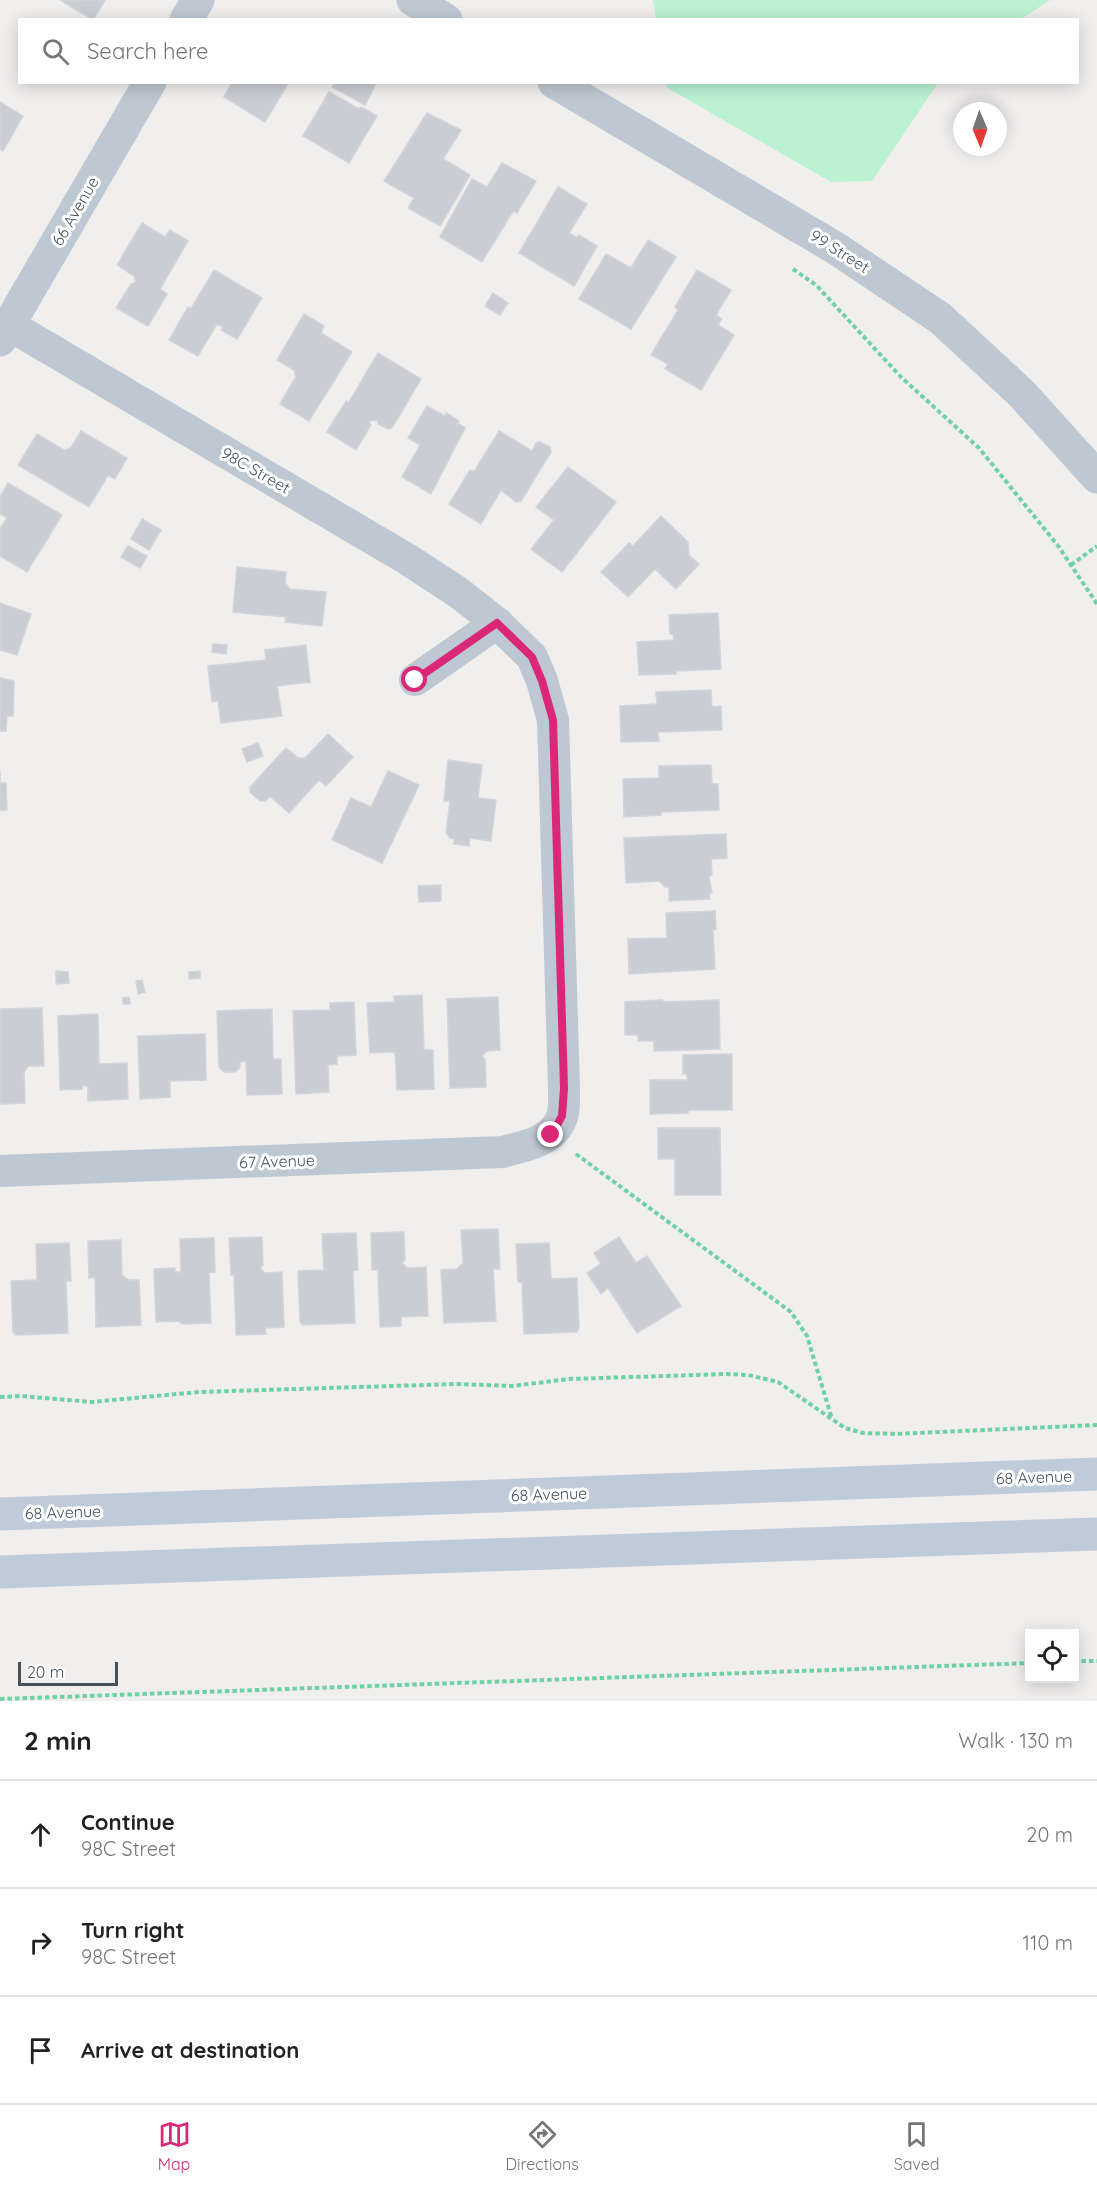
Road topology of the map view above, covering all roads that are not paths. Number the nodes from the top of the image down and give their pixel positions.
1 (198, 0) edge
2 (413, 0) edge
3 (187, 18) edge
4 (443, 18) edge
5 (149, 84) edge
6 (557, 84) edge
7 (4, 333) edge
8 (1095, 468) edge
9 (497, 623) junction
10 (415, 680) dead end
11 (551, 1135) joint
12 (0, 1171) edge
13 (1097, 1474) edge
14 (0, 1514) edge
15 (1097, 1534) edge
16 (0, 1572) edge

1 - 3 street
2 - 4 street
5 - 7 street, 66 Avenue
6 - 8 street, 99 Street
7 - 9 street, 98C Street
9 - 10 street
9 - 11 street, 98C Street
11 - 12 street, 67 Avenue
13 - 14 main road, 68 Avenue
15 - 16 main road

